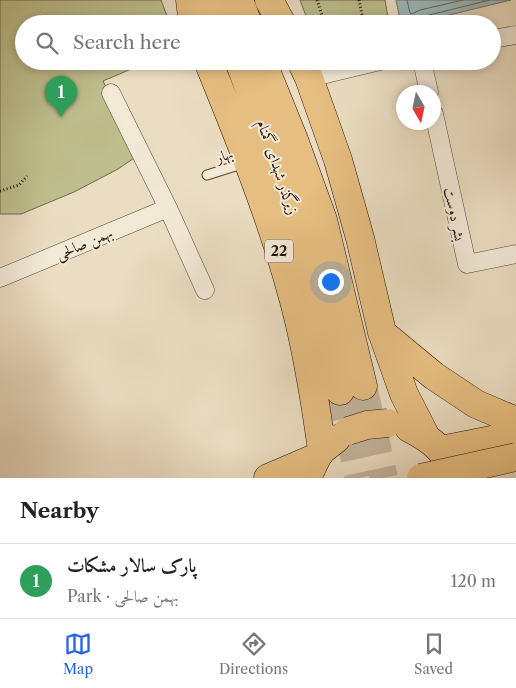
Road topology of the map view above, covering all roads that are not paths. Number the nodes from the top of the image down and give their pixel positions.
1 (190, 0) edge
2 (211, 0) edge
3 (239, 0) edge
4 (270, 0) edge
5 (192, 15) edge
6 (218, 15) edge
7 (245, 15) edge
8 (278, 15) edge
9 (516, 35) edge
10 (501, 38) edge
11 (212, 70) edge
12 (242, 70) edge
13 (266, 70) edge
14 (305, 70) edge
15 (424, 70) edge
16 (427, 85) edge
17 (111, 92) dead end
18 (438, 130) edge
19 (249, 161) junction
20 (207, 175) dead end
21 (168, 208) junction
22 (516, 254) edge
23 (0, 278) edge
24 (205, 290) dead end
25 (382, 332) junction
26 (516, 421) edge
27 (516, 435) edge
28 (434, 443) junction
29 (516, 457) edge
30 (315, 462) edge
31 (268, 478) edge
32 (421, 478) edge
33 (456, 478) edge

1 - 5 highway
2 - 6 highway
3 - 7 highway
4 - 8 highway
9 - 10 street
11 - 19 highway, 22
12 - 13 highway, زیرگذر شهدای گمنام
14 - 25 highway
15 - 16 street
17 - 21 street
18 - 22 street, بشر دوست
19 - 20 lane, بهار
19 - 30 highway, 22
21 - 23 street, بهمن صالحی
21 - 24 street
25 - 26 highway
25 - 28 highway
27 - 28 highway
28 - 30 highway, bridge
28 - 33 highway
29 - 32 highway, bridge
30 - 31 highway

